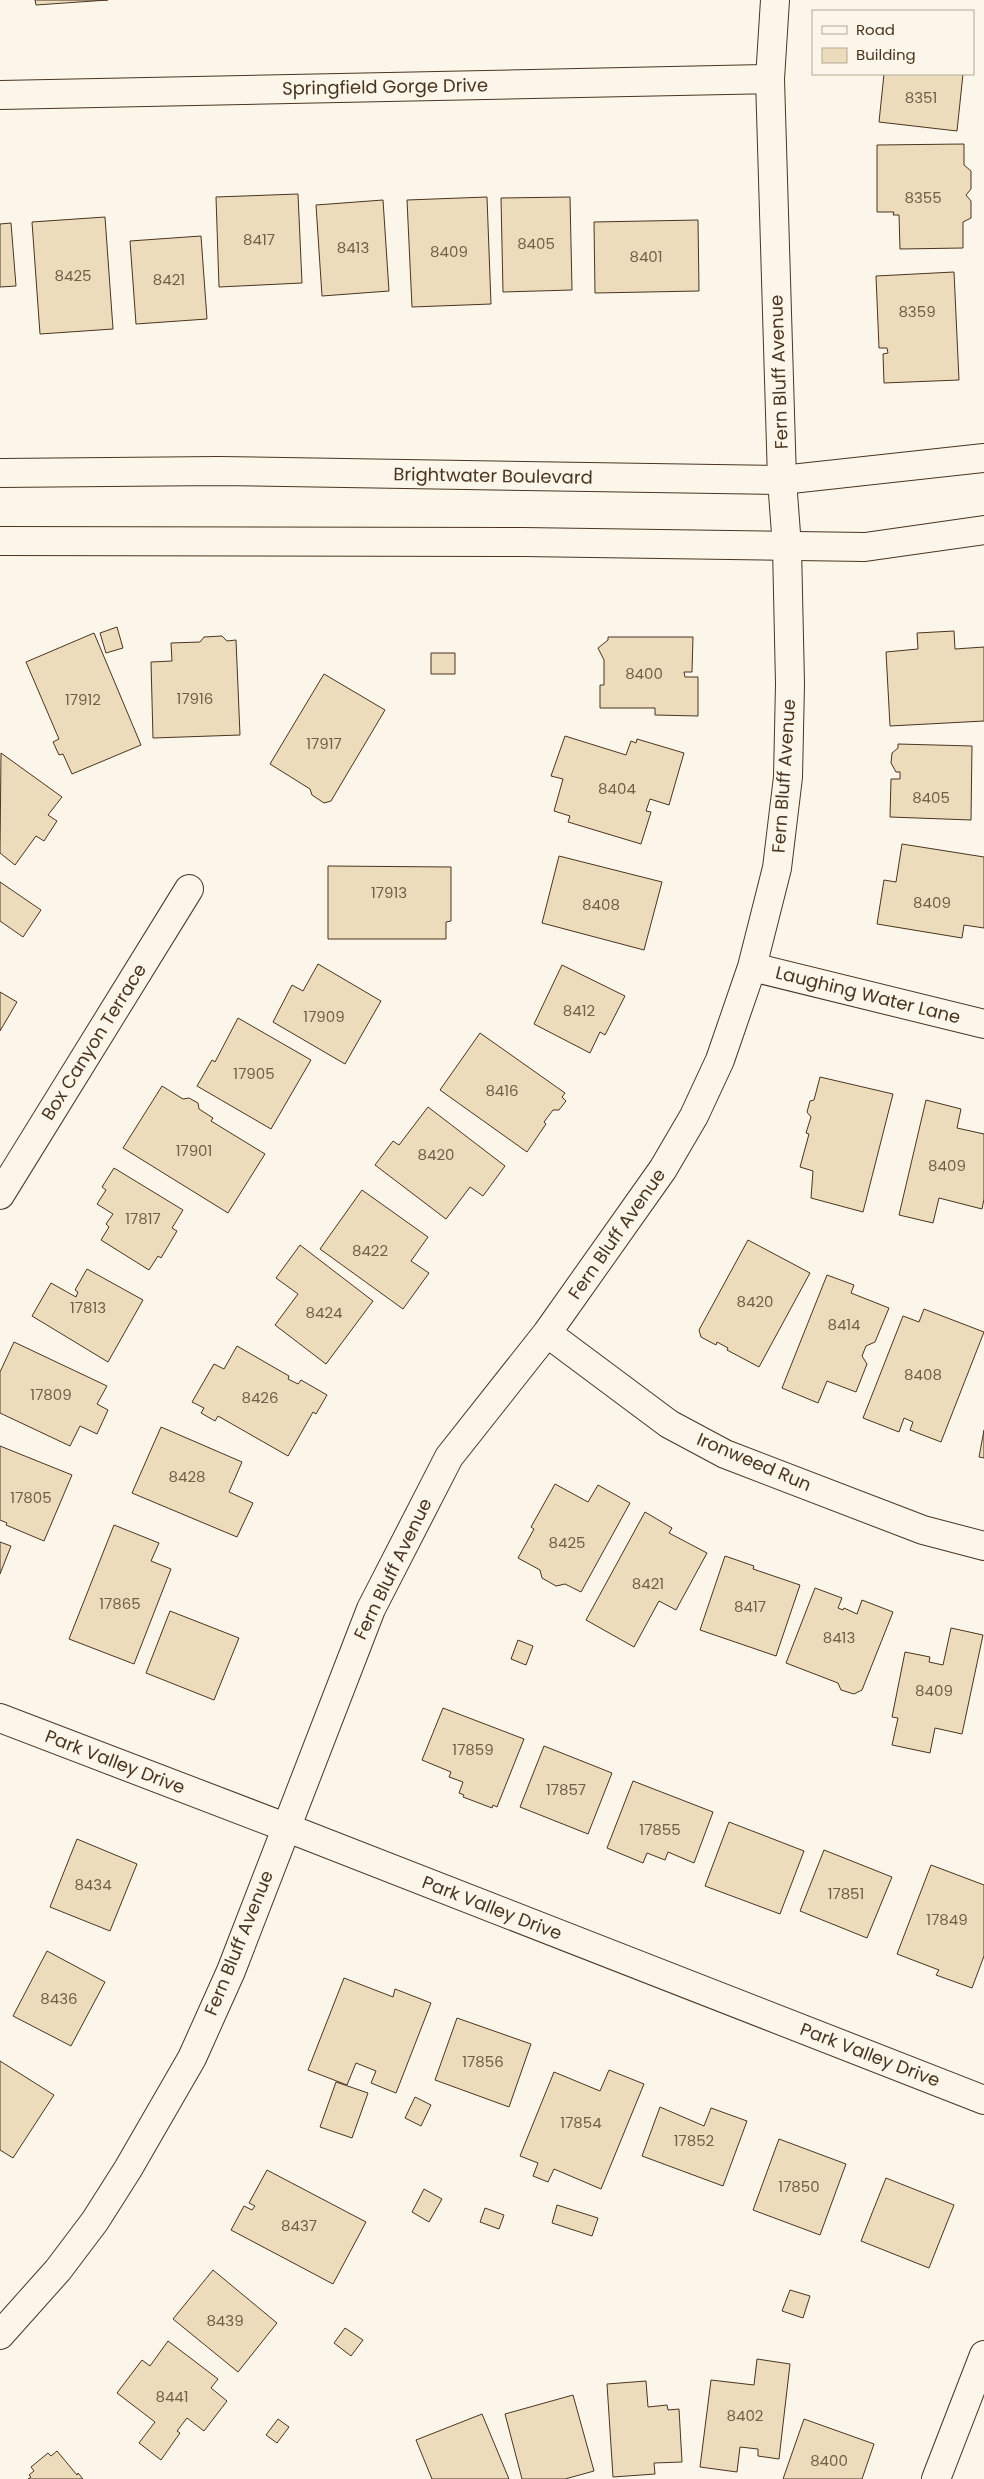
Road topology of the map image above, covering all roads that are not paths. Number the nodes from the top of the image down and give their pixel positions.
1 (775, 0) edge
2 (770, 79) junction
3 (0, 96) edge
4 (984, 458) edge
5 (0, 473) edge
6 (782, 480) junction
7 (984, 530) edge
8 (0, 541) edge
9 (787, 547) junction
10 (189, 890) dead end
11 (752, 967) junction
12 (984, 1024) edge
13 (0, 1195) edge
14 (547, 1333) junction
15 (984, 1546) edge
16 (0, 1718) edge
17 (285, 1827) junction
18 (984, 2100) edge
19 (0, 2335) edge
20 (984, 2355) edge
21 (936, 2479) edge

1 - 2 street, Fern Bluff Avenue
2 - 3 street, Springfield Gorge Drive
2 - 6 street, Fern Bluff Avenue
4 - 6 street, Brightwater Boulevard
5 - 6 street, Brightwater Boulevard
6 - 9 street, Fern Bluff Avenue
7 - 9 street
8 - 9 street
9 - 11 street, Fern Bluff Avenue
10 - 13 street, Box Canyon Terrace
11 - 12 street, Laughing Water Lane
11 - 14 street, Fern Bluff Avenue
14 - 15 street, Ironweed Run
14 - 17 street, Fern Bluff Avenue
16 - 17 street, Park Valley Drive
17 - 18 street, Park Valley Drive
17 - 19 street, Fern Bluff Avenue
20 - 21 street

